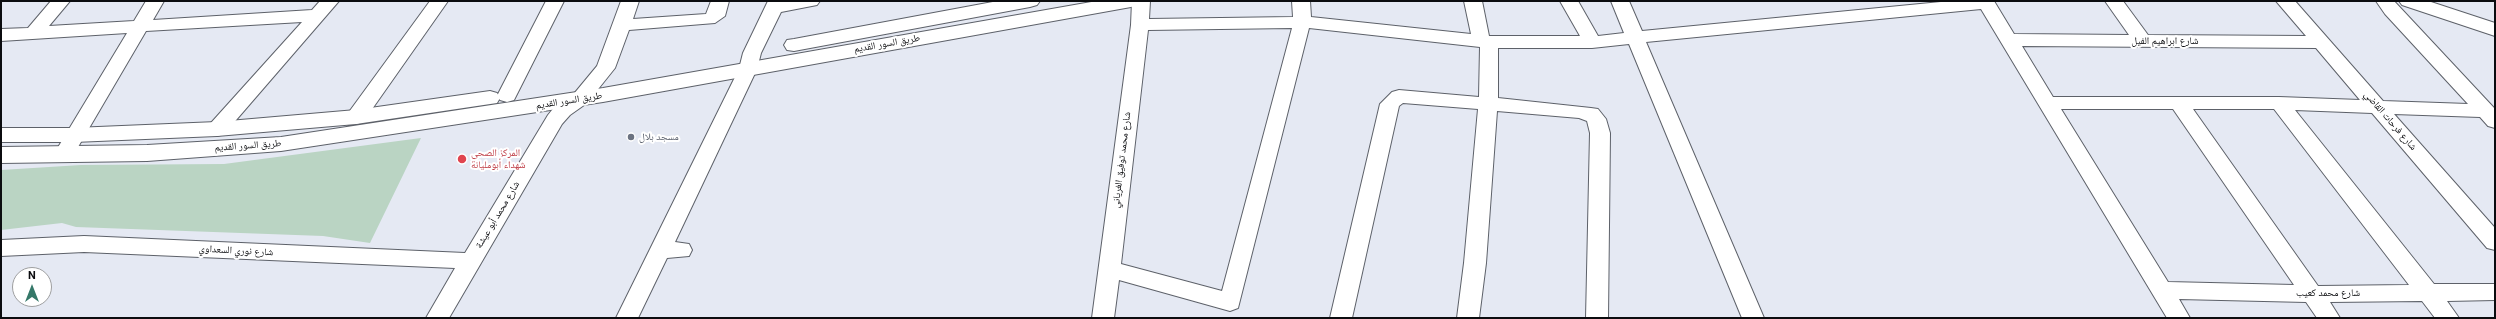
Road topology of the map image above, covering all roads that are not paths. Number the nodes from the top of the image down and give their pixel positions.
1 (61, 1) edge
2 (155, 1) edge
3 (439, 1) edge
4 (555, 1) edge
5 (630, 1) edge
6 (720, 1) edge
7 (811, 1) edge
8 (1030, 1) edge
9 (1131, 1) edge
10 (1140, 1) edge
11 (1301, 1) edge
12 (1473, 1) edge
13 (1569, 1) edge
14 (1620, 1) edge
15 (2114, 1) edge
16 (2285, 1) edge
17 (2385, 1) edge
18 (2409, 1) edge
19 (2449, 1) edge
20 (1986, 2) edge
21 (775, 5) edge
22 (324, 8) edge
23 (2495, 16) edge
24 (1302, 22) junction
25 (1140, 24) junction
26 (141, 25) junction
27 (621, 25) junction
28 (2495, 30) edge
29 (33, 33) junction
30 (1, 35) edge
31 (1636, 38) junction
32 (2008, 40) junction
33 (2142, 40) junction
34 (1485, 42) junction
35 (1592, 42) junction
36 (2321, 42) junction
37 (750, 61) junction
38 (595, 81) junction
39 (507, 96) junction
40 (580, 99) junction
41 (2178, 103) junction
42 (2279, 103) junction
43 (1488, 104) junction
44 (2046, 104) junction
45 (2376, 105) junction
46 (2492, 111) edge
47 (356, 117) junction
48 (217, 130) junction
49 (1, 135) edge
50 (74, 135) junction
51 (64, 154) junction
52 (1, 155) edge
53 (2495, 242) edge
54 (1, 248) edge
55 (660, 250) junction
56 (681, 250) dead end
57 (470, 261) junction
58 (1108, 269) junction
59 (2161, 290) junction
60 (2427, 291) junction
61 (2495, 292) edge
62 (2313, 294) junction
63 (437, 318) edge
64 (627, 318) edge
65 (1103, 318) edge
66 (1341, 318) edge
67 (1468, 318) edge
68 (1597, 318) edge
69 (1753, 318) edge
70 (2179, 318) edge
71 (2329, 318) edge
72 (2448, 318) edge

1 - 29 street
2 - 26 street
3 - 47 street
4 - 39 street
5 - 27 street, شارع محمد أبو عيشة
6 - 27 street
7 - 21 street
8 - 37 main road, طريق السور القديم
9 - 37 main road, طريق السور القديم
10 - 25 street, شارع محمد توفيق الغرياني
11 - 24 street
12 - 34 street
13 - 35 street
14 - 31 street
15 - 33 street
16 - 36 street, شارع فرحات القاضي
17 - 46 street
18 - 28 main road
19 - 23 main road
20 - 31 street
20 - 32 street
21 - 37 street
22 - 26 street
22 - 48 street
24 - 25 street
24 - 34 street
24 - 58 street
25 - 58 street, شارع محمد توفيق الغرياني
26 - 29 street
26 - 50 street
27 - 38 street, شارع محمد أبو عيشة
29 - 30 street
31 - 35 street
31 - 69 street
32 - 33 street, شارع ابراهيم الفيل
32 - 44 street
33 - 36 street, شارع ابراهيم الفيل
34 - 35 street
34 - 43 street
36 - 45 street, شارع فرحات القاضي
37 - 38 main road, طريق السور القديم
37 - 40 main road, طريق السور القديم
37 - 55 street
38 - 39 main road, طريق السور القديم
38 - 40 street, شارع محمد أبو عيشة
39 - 47 main road, طريق السور القديم
40 - 51 main road, طريق السور القديم
40 - 57 street, شارع محمد أبو عيشة
41 - 42 street
41 - 44 street
41 - 62 street
42 - 45 street
42 - 60 street
43 - 66 street
43 - 67 street
43 - 68 street
44 - 59 street
45 - 46 street
45 - 53 street, شارع فرحات القاضي
47 - 48 main road, طريق السور القديم
48 - 50 main road, طريق السور القديم
49 - 50 main road, طريق السور القديم
50 - 51 street
51 - 52 main road, طريق السور القديم
54 - 57 street, شارع نوري السعداوي
55 - 56 street
55 - 64 street
57 - 63 street, شارع محمد أبو عيشة
58 - 65 street, شارع محمد توفيق الغرياني
59 - 62 street, شارع محمد كعيب
59 - 70 street
60 - 61 street, شارع محمد كعيب
60 - 62 street, شارع محمد كعيب
60 - 72 street
62 - 71 street

